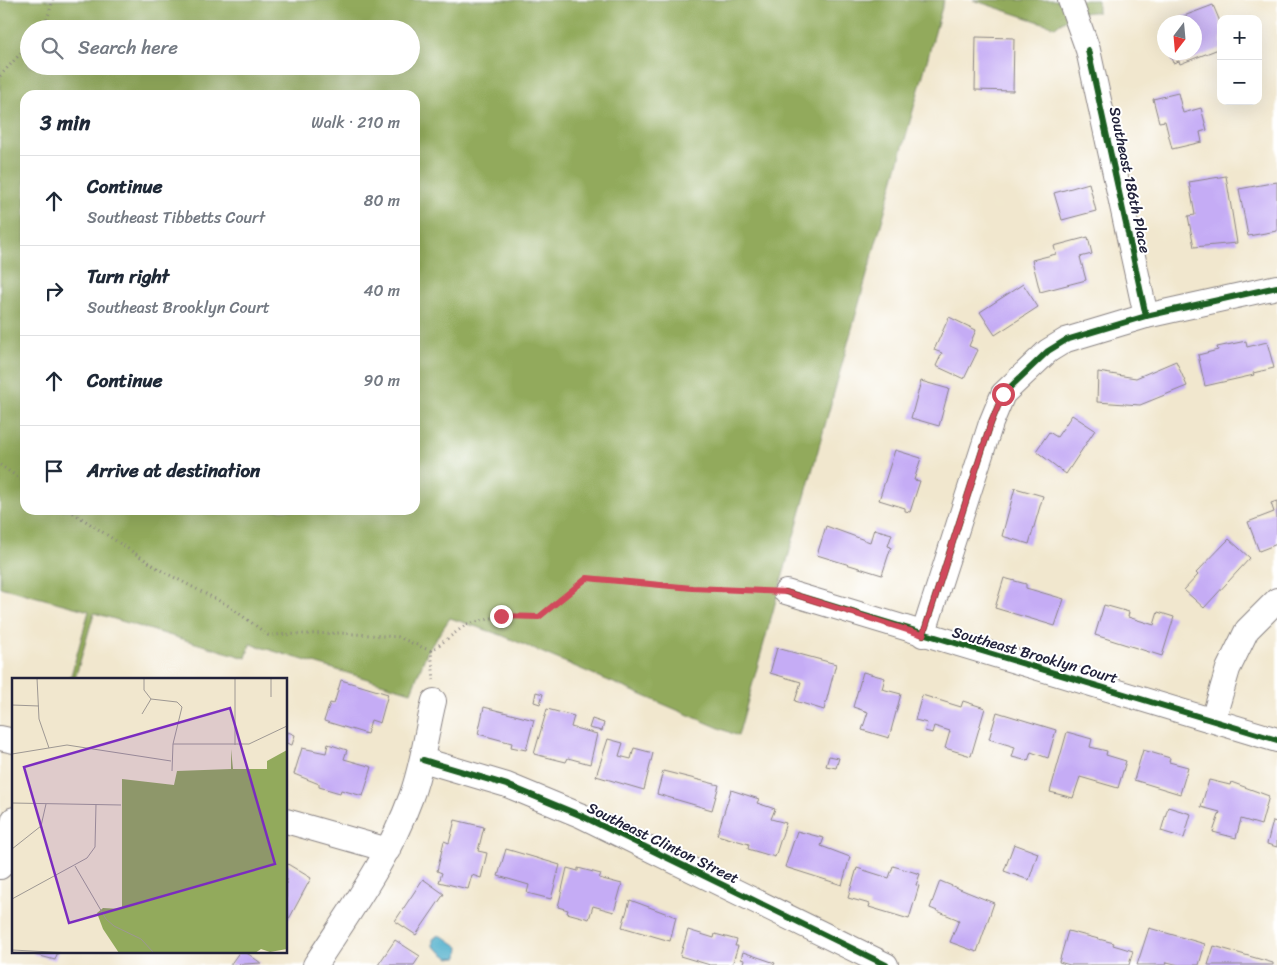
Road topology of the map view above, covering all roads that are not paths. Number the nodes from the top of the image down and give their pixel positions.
1 (1070, 0) edge
2 (1277, 287) edge
3 (1146, 316) junction
4 (786, 592) road end
5 (1277, 600) edge
6 (923, 635) junction
7 (434, 700) road end
8 (1213, 720) junction
9 (1277, 740) edge
10 (423, 760) junction
11 (288, 821) edge
12 (12, 826) edge
13 (388, 850) junction
14 (0, 867) edge
15 (315, 965) edge
16 (886, 965) edge

1 - 3 street, Southeast 186th Place
2 - 3 street
3 - 6 street
4 - 6 street, Southeast Brooklyn Court
5 - 8 street
6 - 8 street, Southeast Brooklyn Court
7 - 10 street
8 - 9 street, Southeast Brooklyn Court
10 - 13 street
10 - 16 street, Southeast Clinton Street
11 - 13 street
12 - 14 street
13 - 15 street

